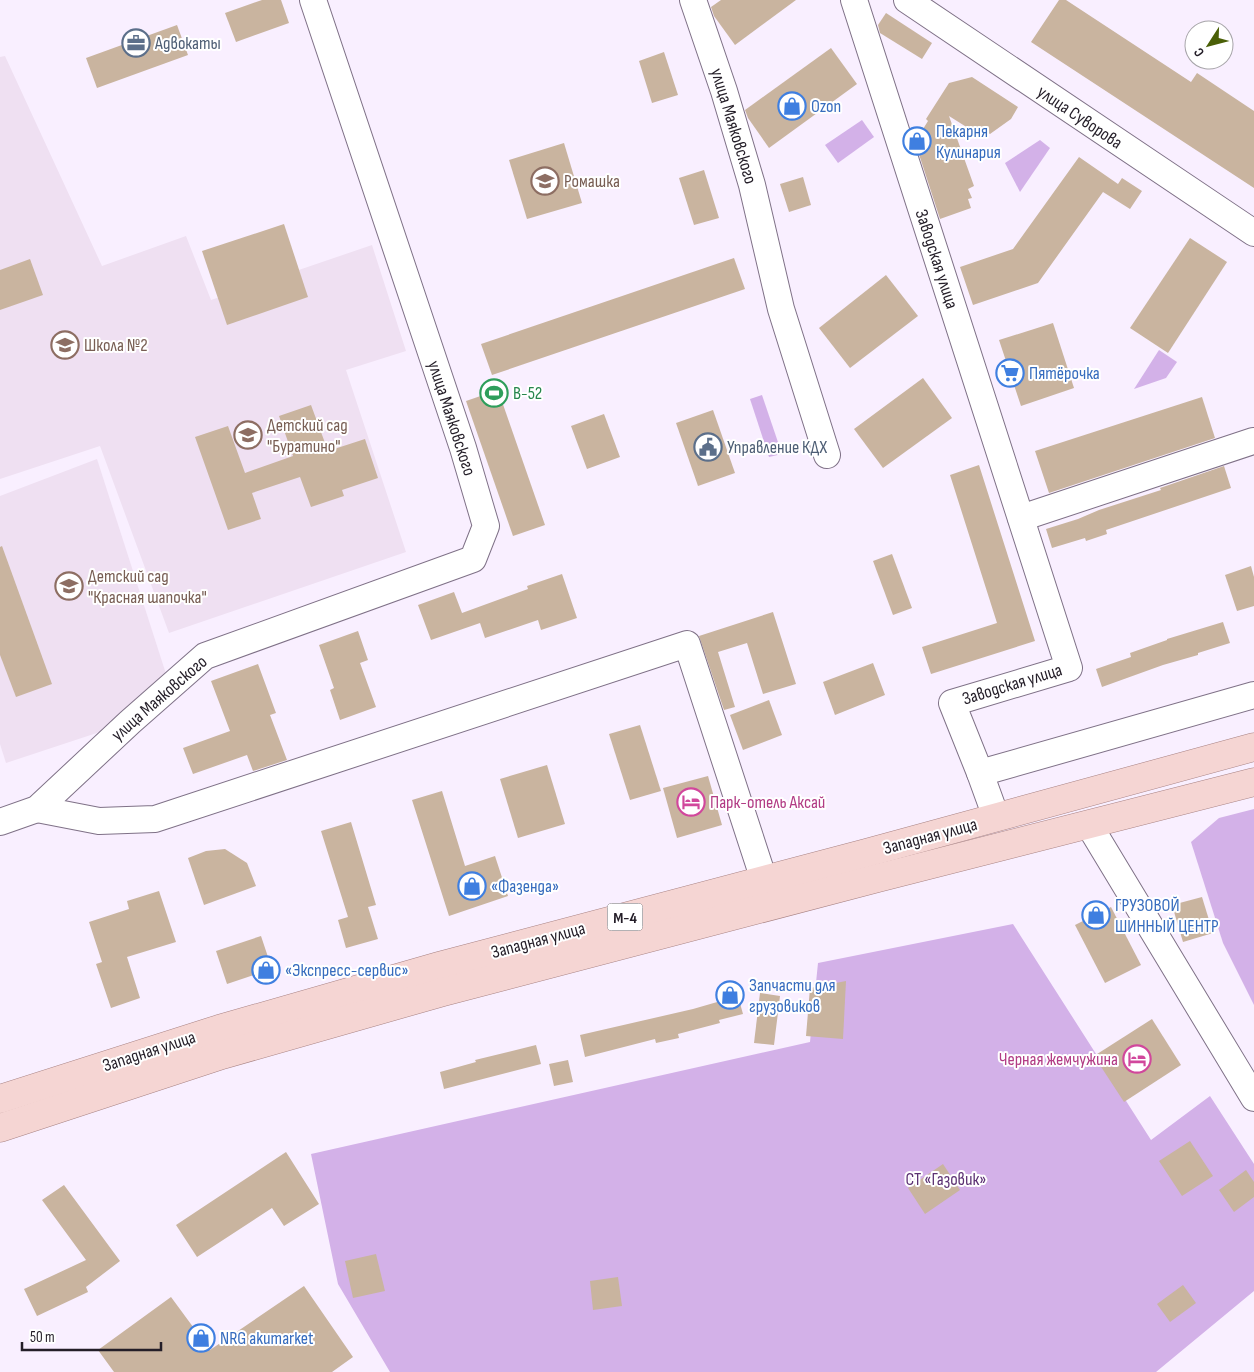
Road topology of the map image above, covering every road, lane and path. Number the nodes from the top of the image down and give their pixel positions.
1 (313, 0) edge
2 (693, 0) edge
3 (854, 0) edge
4 (907, 0) edge
5 (1254, 233) edge
6 (1253, 442) edge
7 (827, 455) dead end
8 (1020, 518) junction
9 (1254, 695) edge
10 (1254, 747) edge
11 (980, 773) junction
12 (1254, 782) edge
13 (37, 809) junction
14 (996, 818) junction
15 (0, 822) edge
16 (1089, 825) junction
17 (764, 880) junction
18 (1254, 1098) edge
19 (0, 1099) edge
20 (0, 1128) edge

1 - 13 street, улица Маяковского
2 - 7 street, улица Маяковского
3 - 8 street, Заводская улица
4 - 5 street, улица Суворова
6 - 8 street
8 - 11 street, Заводская улица
9 - 11 street
10 - 14 main road, Западная улица / М-4
11 - 14 street, Заводская улица
12 - 16 main road, Западная улица / М-4
13 - 15 street
13 - 17 street
14 - 17 main road, Западная улица / М-4
16 - 18 street
16 - 20 main road, Западная улица / М-4
17 - 19 main road, Западная улица / М-4

